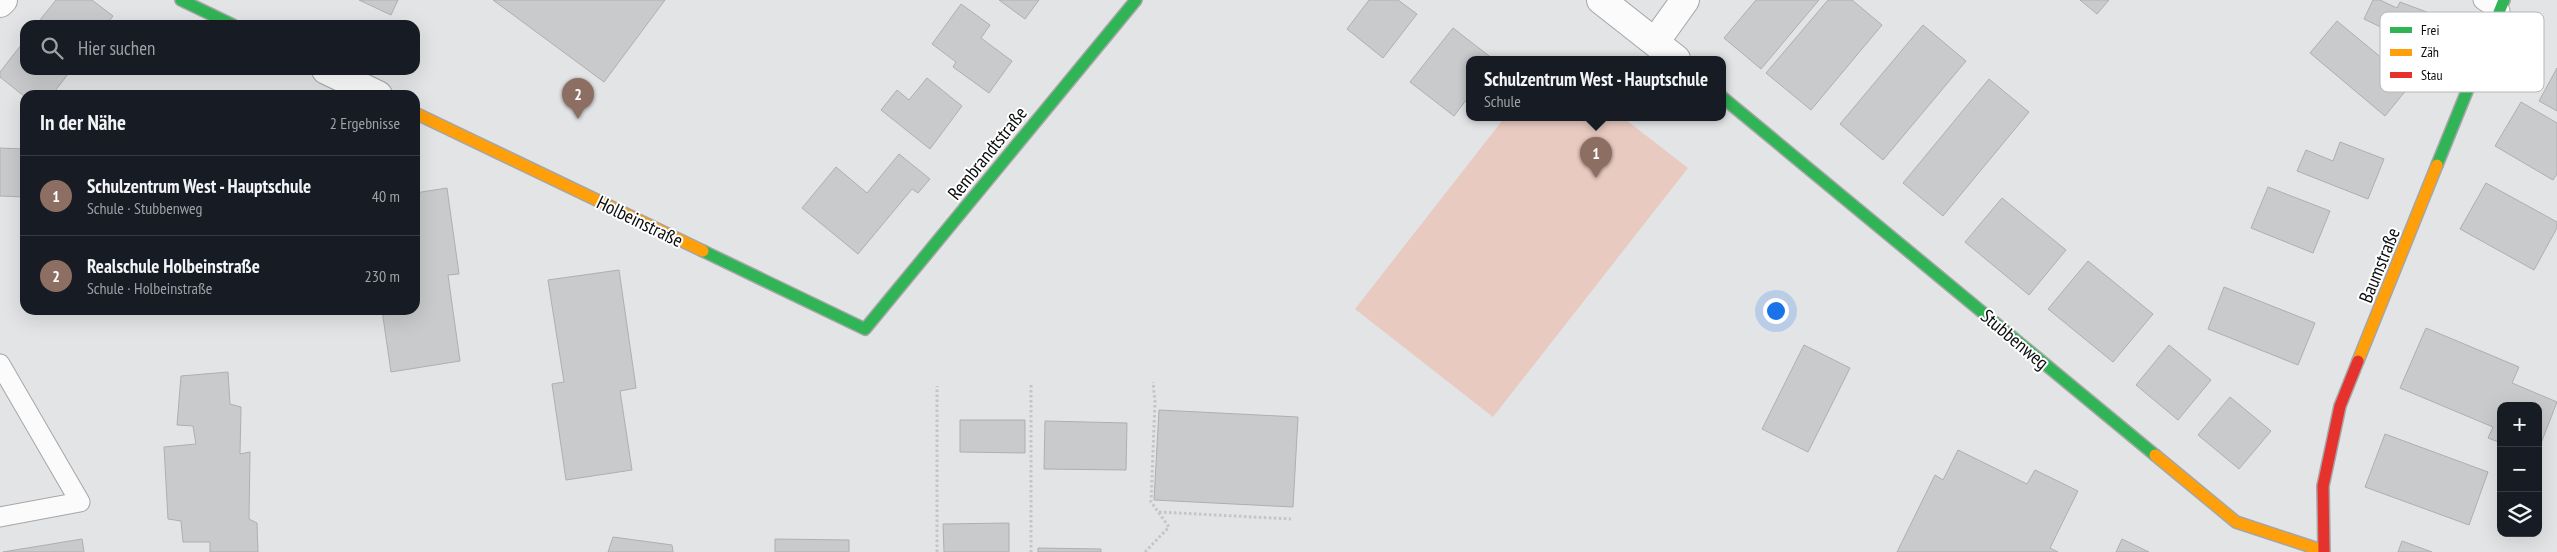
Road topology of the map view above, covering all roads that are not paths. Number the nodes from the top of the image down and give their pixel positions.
1 (3, 0) edge
2 (181, 0) edge
3 (1136, 0) edge
4 (1601, 0) edge
5 (1685, 0) edge
6 (2483, 0) edge
7 (0, 3) edge
8 (2502, 6) edge
9 (223, 20) edge
10 (1655, 42) junction
11 (1672, 56) edge
12 (336, 75) edge
13 (368, 90) edge
14 (2467, 92) edge
15 (1726, 100) edge
16 (420, 115) edge
17 (865, 329) joint
18 (0, 364) edge
19 (0, 517) edge
20 (2324, 551) edge

1 - 7 street
2 - 9 street
3 - 17 street, Rembrandtstraße
4 - 10 street
5 - 10 street
6 - 8 lane
10 - 11 street
12 - 13 street
14 - 20 street, Baumstraße
15 - 20 street, Stubbenweg
16 - 17 street, Holbeinstraße
18 - 19 lane

